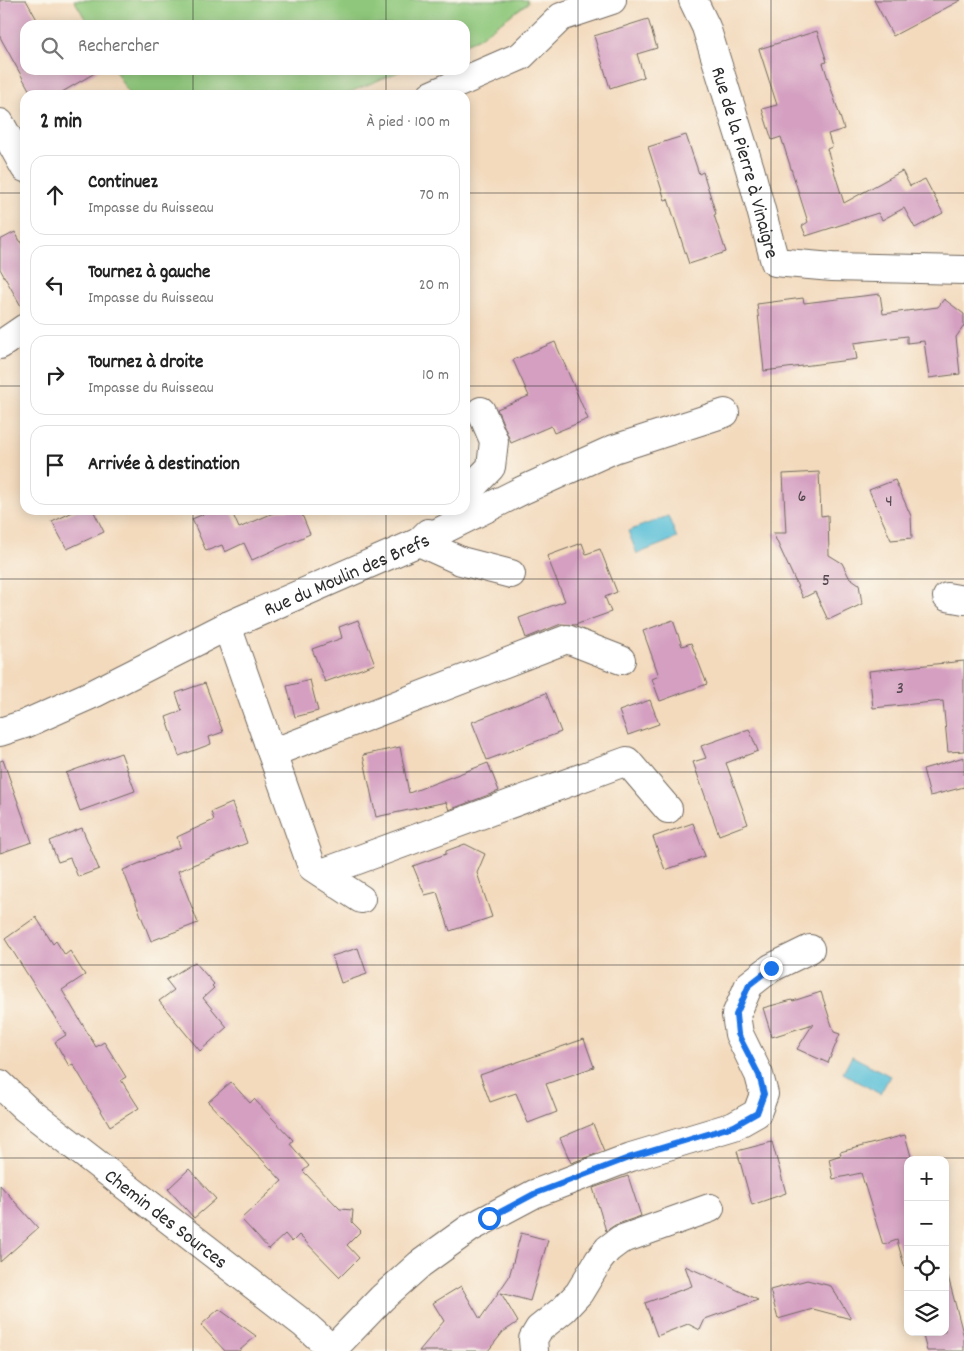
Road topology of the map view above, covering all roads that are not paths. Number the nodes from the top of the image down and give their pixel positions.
1 (612, 0) edge
2 (693, 0) edge
3 (443, 90) edge
4 (0, 123) edge
5 (20, 159) edge
6 (964, 270) edge
7 (20, 331) edge
8 (0, 345) edge
9 (481, 411) dead end
10 (725, 413) dead end
11 (470, 489) edge
12 (444, 515) edge
13 (419, 542) junction
14 (511, 574) dead end
15 (227, 626) junction
16 (621, 660) dead end
17 (0, 732) edge
18 (272, 753) junction
19 (668, 809) dead end
20 (322, 874) junction
21 (361, 899) dead end
22 (810, 949) dead end
23 (0, 1084) edge
24 (710, 1208) dead end
25 (334, 1350) edge
26 (534, 1351) edge

1 - 3 street
2 - 6 street, Rue de la Pierre à Vinaigre
4 - 5 street
7 - 8 street
9 - 11 street
10 - 13 street, Rue du Moulin des Brefs
12 - 13 street
13 - 14 street
13 - 15 street, Rue du Moulin des Brefs
15 - 17 street, Rue du Moulin des Brefs
15 - 18 street
16 - 18 street
18 - 20 street
19 - 20 street
20 - 21 street
22 - 25 street
23 - 25 street, Chemin des Sources
24 - 26 street

